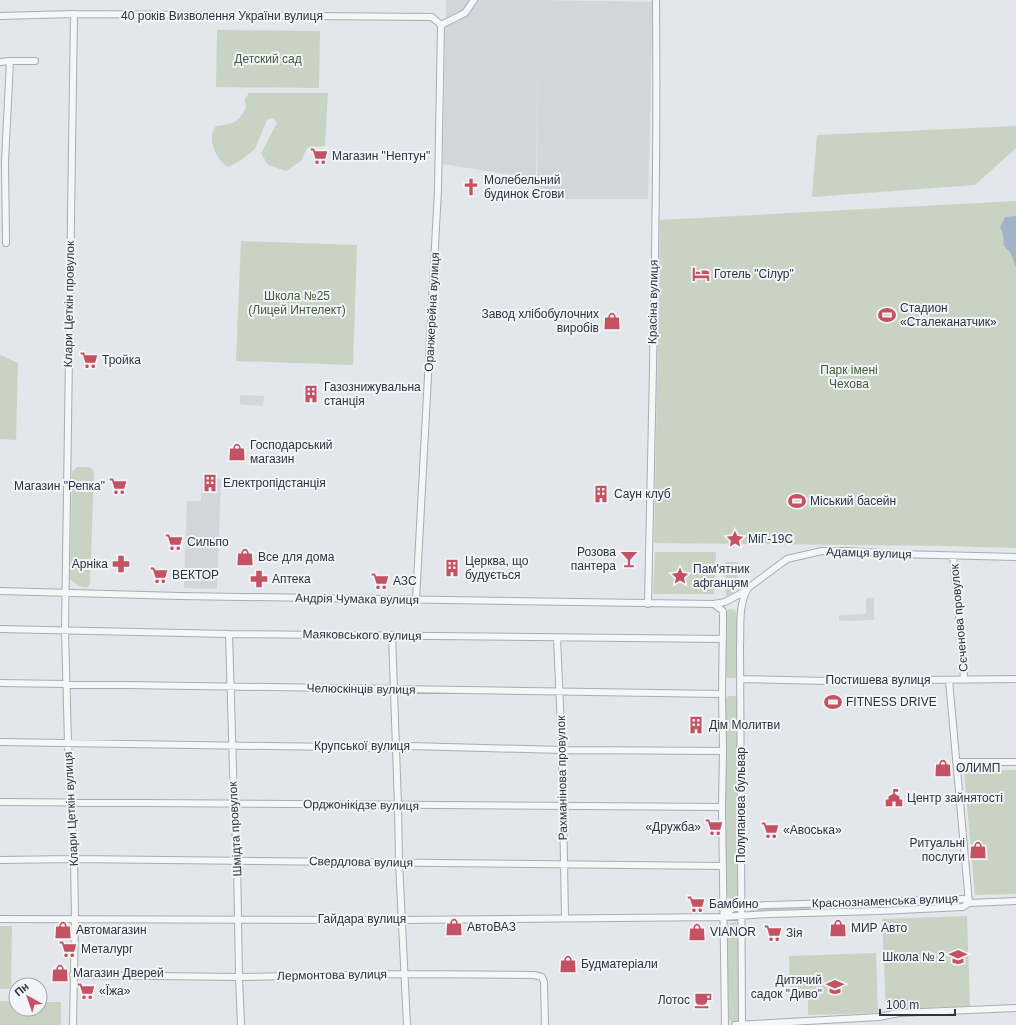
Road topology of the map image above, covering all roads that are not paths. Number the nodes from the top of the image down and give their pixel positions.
1 (474, 0) edge
2 (656, 0) edge
3 (74, 14) junction
4 (0, 16) edge
5 (441, 25) junction
6 (10, 61) junction
7 (35, 61) dead end
8 (0, 62) edge
9 (6, 243) dead end
10 (953, 556) junction
11 (1016, 557) edge
12 (749, 586) junction
13 (0, 591) edge
14 (65, 593) junction
15 (416, 600) junction
16 (725, 602) junction
17 (648, 604) junction
18 (714, 604) junction
19 (741, 614) junction
20 (0, 629) edge
21 (65, 630) junction
22 (229, 634) junction
23 (392, 635) junction
24 (557, 638) junction
25 (723, 639) junction
26 (740, 679) junction
27 (1016, 679) edge
28 (949, 680) junction
29 (964, 680) junction
30 (0, 683) edge
31 (67, 685) junction
32 (231, 687) junction
33 (394, 690) junction
34 (560, 692) junction
35 (722, 694) junction
36 (0, 742) edge
37 (68, 743) junction
38 (232, 745) junction
39 (396, 748) junction
40 (562, 750) junction
41 (723, 752) junction
42 (956, 762) junction
43 (1016, 762) edge
44 (0, 802) edge
45 (72, 802) junction
46 (234, 804) junction
47 (398, 805) junction
48 (563, 806) junction
49 (722, 807) junction
50 (74, 859) junction
51 (0, 860) edge
52 (237, 861) junction
53 (399, 863) junction
54 (563, 864) junction
55 (722, 866) junction
56 (1016, 901) edge
57 (969, 903) junction
58 (742, 906) junction
59 (742, 915) junction
60 (723, 916) junction
61 (0, 918) edge
62 (238, 918) junction
63 (565, 918) junction
64 (75, 919) junction
65 (402, 920) junction
66 (404, 974) junction
67 (73, 975) junction
68 (239, 977) junction
69 (1016, 1008) edge
70 (73, 1025) edge
71 (241, 1025) edge
72 (407, 1025) edge
73 (545, 1025) edge
74 (725, 1025) edge
75 (735, 1025) edge
76 (742, 1025) edge

1 - 5 street
2 - 17 street, Красіна вулиця
3 - 4 street, 40 років Визволення України вулиця
3 - 5 street, 40 років Визволення України вулиця
3 - 14 street, Клари Цеткін провулок
5 - 15 street, Оранжерейна вулиця
6 - 7 street
6 - 8 street
6 - 9 street
10 - 11 street, Адамця вулиця
10 - 12 street, Адамця вулиця
10 - 29 street, Сєченова провулок
12 - 16 street, Адамця вулиця
12 - 19 street, Полупанова бульвар
13 - 14 street, Андрія Чумака вулиця
14 - 15 street, Андрія Чумака вулиця
14 - 21 street, Клари Цеткін вулиця
15 - 17 street, Андрія Чумака вулиця
16 - 18 street, Адамця вулиця
16 - 19 street
17 - 18 street, Андрія Чумака вулиця
18 - 25 street, Полупанова бульвар
19 - 26 street, Полупанова бульвар
20 - 21 street, Маяковського вулиця
21 - 22 street, Маяковського вулиця
21 - 31 street, Клари Цеткін вулиця
22 - 23 street, Маяковського вулиця
22 - 32 street, Шмідта провулок
23 - 24 street, Маяковського вулиця
23 - 33 street
24 - 25 street, Маяковського вулиця
24 - 34 street, Рахманінова провулок
25 - 35 street, Полупанова бульвар
26 - 28 street, Постишева вулиця
26 - 58 street, Полупанова бульвар
27 - 29 street, Постишева вулиця
28 - 29 street, Постишева вулиця
28 - 42 street, Сєченова провулок
30 - 31 street, Челюскінців вулиця
31 - 32 street, Челюскінців вулиця
31 - 37 street, Клари Цеткін вулиця
32 - 33 street, Челюскінців вулиця
32 - 38 street, Шмідта провулок
33 - 34 street, Челюскінців вулиця
33 - 39 street
34 - 35 street, Челюскінців вулиця
34 - 40 street, Рахманінова провулок
35 - 41 street, Полупанова бульвар
36 - 37 street, Крупської вулиця
37 - 38 street, Крупської вулиця
37 - 45 street, Клари Цеткін вулиця
38 - 39 street, Крупської вулиця
38 - 46 street, Шмідта провулок
39 - 40 street, Крупської вулиця
39 - 47 street
40 - 41 street, Крупської вулиця
40 - 48 street, Рахманінова провулок
41 - 49 street, Полупанова бульвар
42 - 43 street
42 - 57 street, Сєченова провулок
44 - 45 street, Орджонікідзе вулиця
45 - 46 street, Орджонікідзе вулиця
45 - 50 street, Клари Цеткін вулиця
46 - 47 street, Орджонікідзе вулиця
46 - 52 street, Шмідта провулок
47 - 48 street, Орджонікідзе вулиця
47 - 53 street
48 - 49 street, Орджонікідзе вулиця
48 - 54 street, Рахманінова провулок
49 - 55 street, Полупанова бульвар
50 - 51 street, Свердлова вулиця
50 - 52 street, Свердлова вулиця
50 - 64 street, Клари Цеткін вулиця
52 - 53 street, Свердлова вулиця
52 - 62 street, Шмідта провулок
53 - 54 street, Свердлова вулиця
53 - 65 street
54 - 55 street, Свердлова вулиця
54 - 63 street, Рахманінова провулок
55 - 60 street, Полупанова бульвар
56 - 57 street
57 - 58 street, Краснознаменська вулиця
57 - 59 street, Краснознаменська вулиця
58 - 59 street, Полупанова бульвар
58 - 60 street, Краснознаменська вулиця
59 - 60 street, Краснознаменська вулиця
59 - 76 street, Полупанова бульвар
60 - 63 street, Гайдара вулиця
60 - 74 street, Полупанова бульвар
61 - 64 street, Гайдара вулиця
62 - 64 street, Гайдара вулиця
62 - 65 street, Гайдара вулиця
62 - 68 street, Шмідта провулок
63 - 65 street, Гайдара вулиця
64 - 67 street, Клари Цеткін вулиця
65 - 66 street
66 - 68 street, Лермонтова вулиця
66 - 72 street
66 - 73 street, Лермонтова вулиця
67 - 68 street, Лермонтова вулиця
67 - 70 street, Клари Цеткін вулиця
68 - 71 street, Шмідта провулок
69 - 76 street
75 - 76 street

